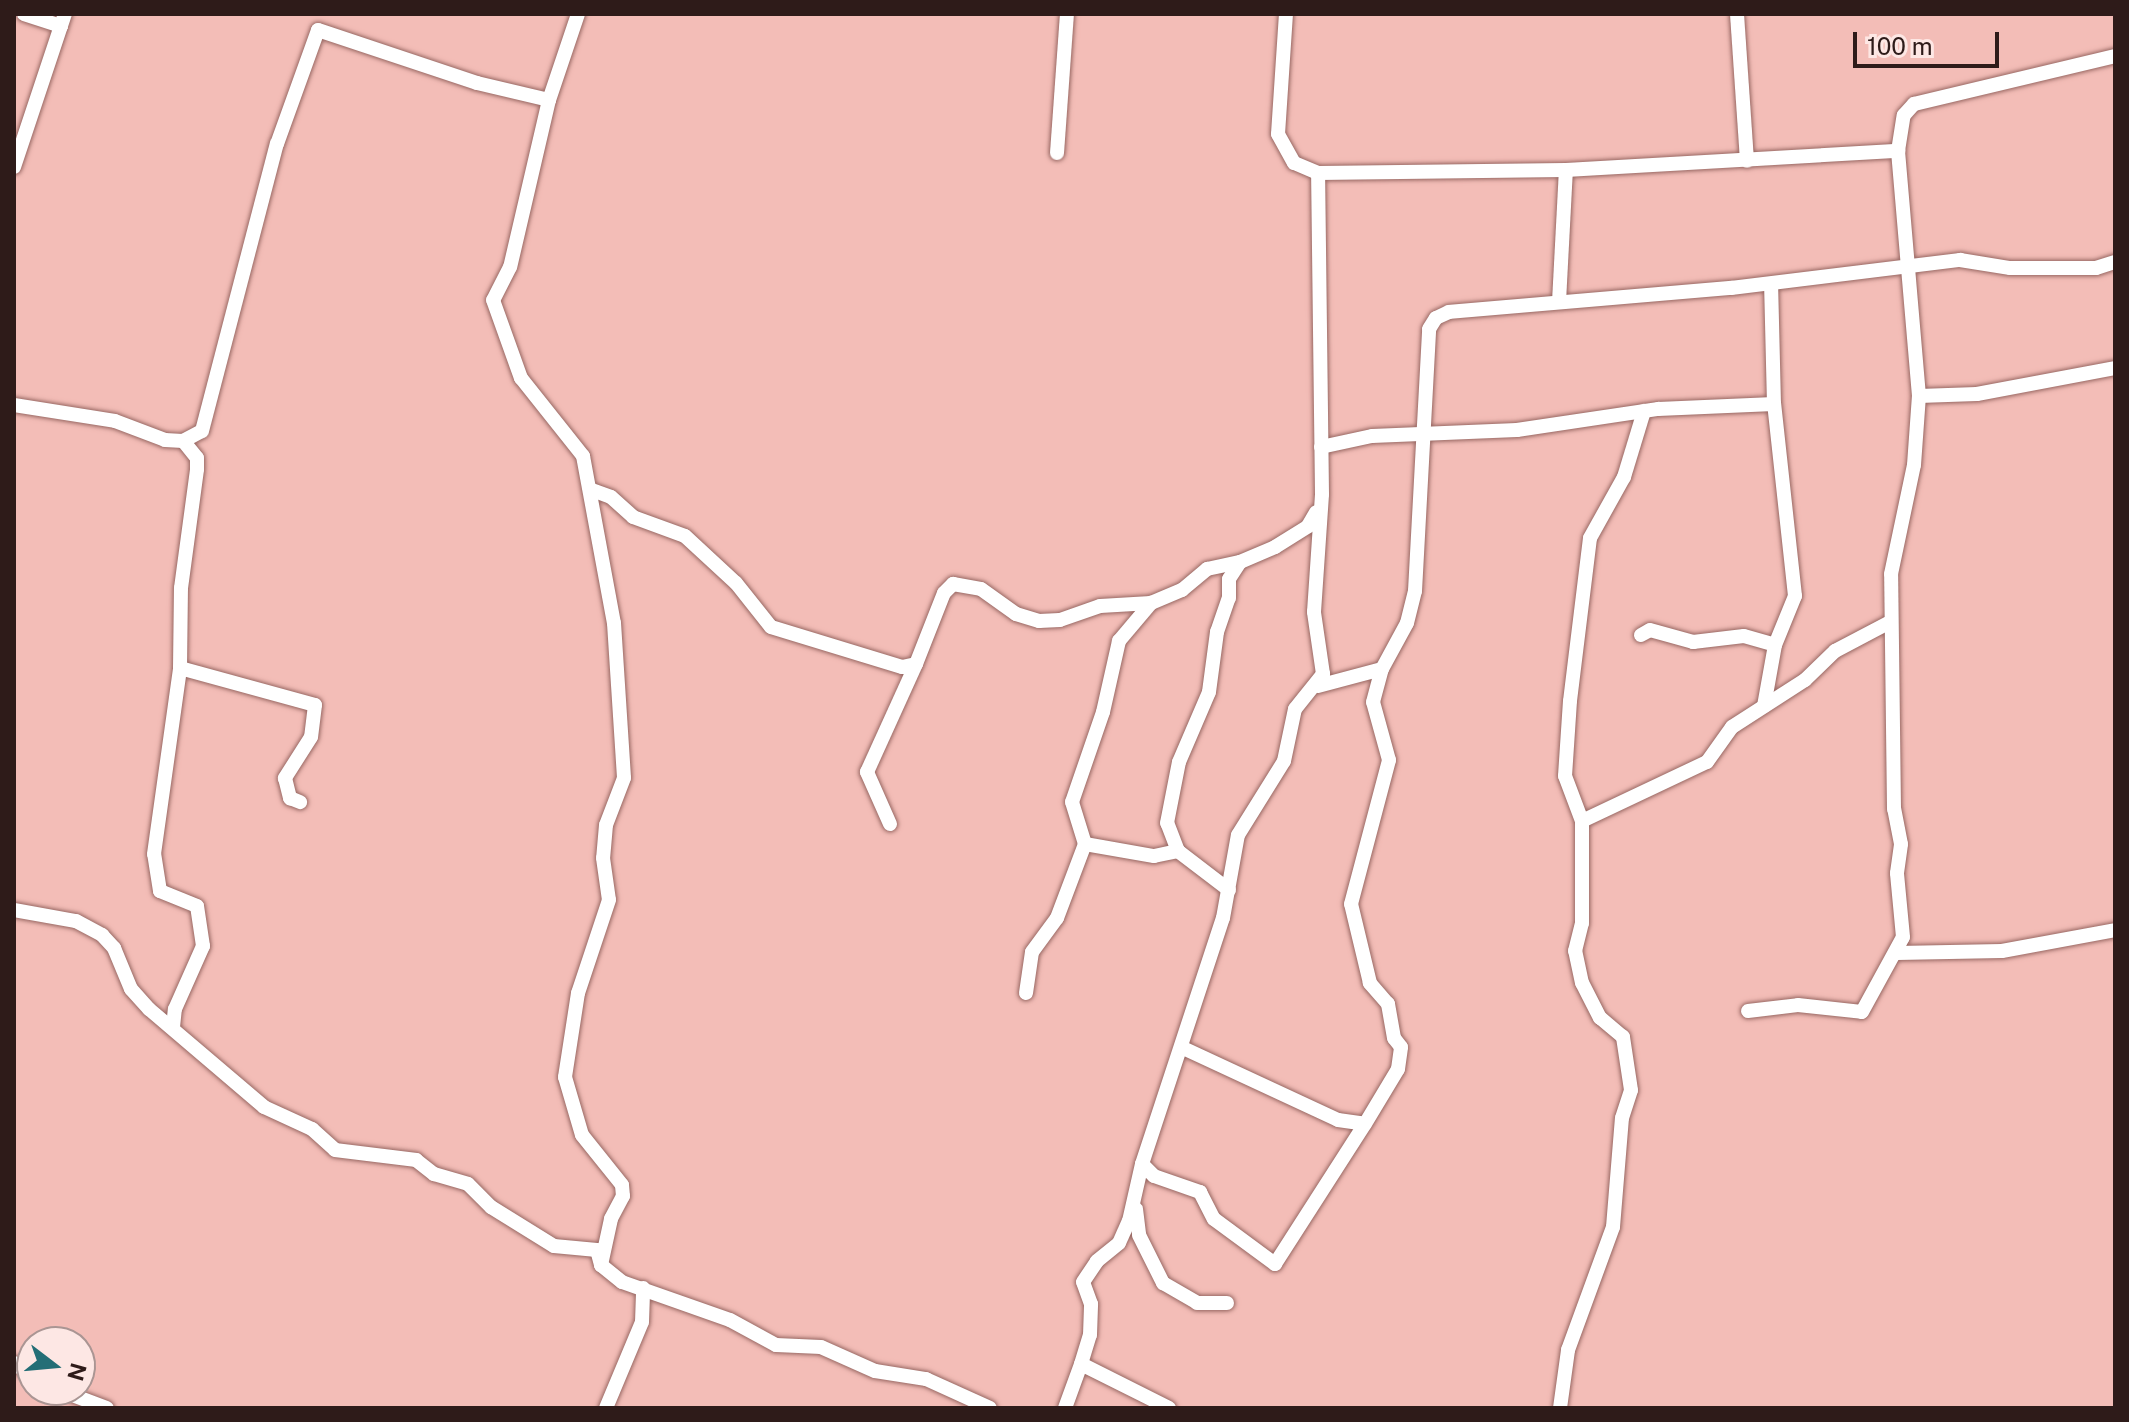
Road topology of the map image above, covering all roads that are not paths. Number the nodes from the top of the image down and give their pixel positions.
1 (24, 14) edge
2 (322, 14) edge
3 (578, 14) edge
4 (1067, 14) edge
5 (1286, 14) edge
6 (1737, 14) edge
7 (63, 20) edge
8 (318, 30) junction
9 (2115, 56) edge
10 (549, 100) junction
11 (1898, 151) junction
12 (1057, 153) dead end
13 (1747, 161) junction
14 (14, 167) edge
15 (1566, 170) junction
16 (1318, 173) junction
17 (2115, 262) edge
18 (1908, 267) junction
19 (1771, 284) junction
20 (1559, 302) junction
21 (2115, 368) edge
22 (1919, 396) junction
23 (1774, 404) junction
24 (14, 405) edge
25 (1644, 411) junction
26 (1421, 435) junction
27 (183, 441) junction
28 (1321, 447) junction
29 (592, 490) junction
30 (1319, 508) junction
31 (1240, 562) junction
32 (1151, 603) junction
33 (1890, 622) junction
34 (1641, 635) dead end
35 (1775, 645) junction
36 (916, 664) junction
37 (180, 668) junction
38 (1382, 669) junction
39 (1318, 686) junction
40 (1764, 706) junction
41 (300, 802) dead end
42 (1582, 821) junction
43 (890, 824) dead end
44 (1085, 844) junction
45 (1178, 851) junction
46 (1229, 890) junction
47 (14, 910) edge
48 (2115, 930) edge
49 (1897, 953) junction
50 (1026, 993) dead end
51 (1748, 1011) dead end
52 (173, 1027) junction
53 (1183, 1048) junction
54 (1365, 1124) junction
55 (1142, 1164) junction
56 (1135, 1200) junction
57 (601, 1265) junction
58 (643, 1288) junction
59 (1227, 1303) dead end
60 (1081, 1364) junction
61 (606, 1408) edge
62 (990, 1408) edge
63 (1065, 1408) edge
64 (1169, 1408) edge
65 (1560, 1408) edge

1 - 7 street
2 - 8 street
3 - 10 street
4 - 12 street
5 - 16 street
6 - 13 street
7 - 14 street
8 - 10 street
8 - 27 street
9 - 11 street
10 - 29 street
11 - 13 street
11 - 18 street
13 - 15 street
15 - 16 street
15 - 20 street
16 - 28 street
17 - 18 street
18 - 19 street
18 - 22 street
19 - 20 street
19 - 23 street
20 - 26 street
21 - 22 street
22 - 33 street
23 - 25 street
23 - 35 street
24 - 27 street
25 - 26 street
25 - 42 street
26 - 28 street
26 - 38 street
27 - 37 street
28 - 30 street
29 - 36 street
29 - 57 street
30 - 31 street
30 - 39 street
31 - 32 street
31 - 45 street
32 - 36 street
32 - 44 street
33 - 40 street
33 - 49 street
34 - 35 street
35 - 40 street
36 - 43 street
37 - 41 street
37 - 52 street
38 - 39 street
38 - 54 street
39 - 46 street
40 - 42 street
42 - 65 street
44 - 45 street
44 - 50 street
45 - 46 street
46 - 53 street
47 - 52 street
48 - 49 street
49 - 51 street
52 - 57 street
53 - 54 street
53 - 55 street
54 - 55 street
55 - 56 street
56 - 59 street
56 - 60 street
57 - 58 street
58 - 61 street
58 - 62 street
60 - 63 street
60 - 64 street

